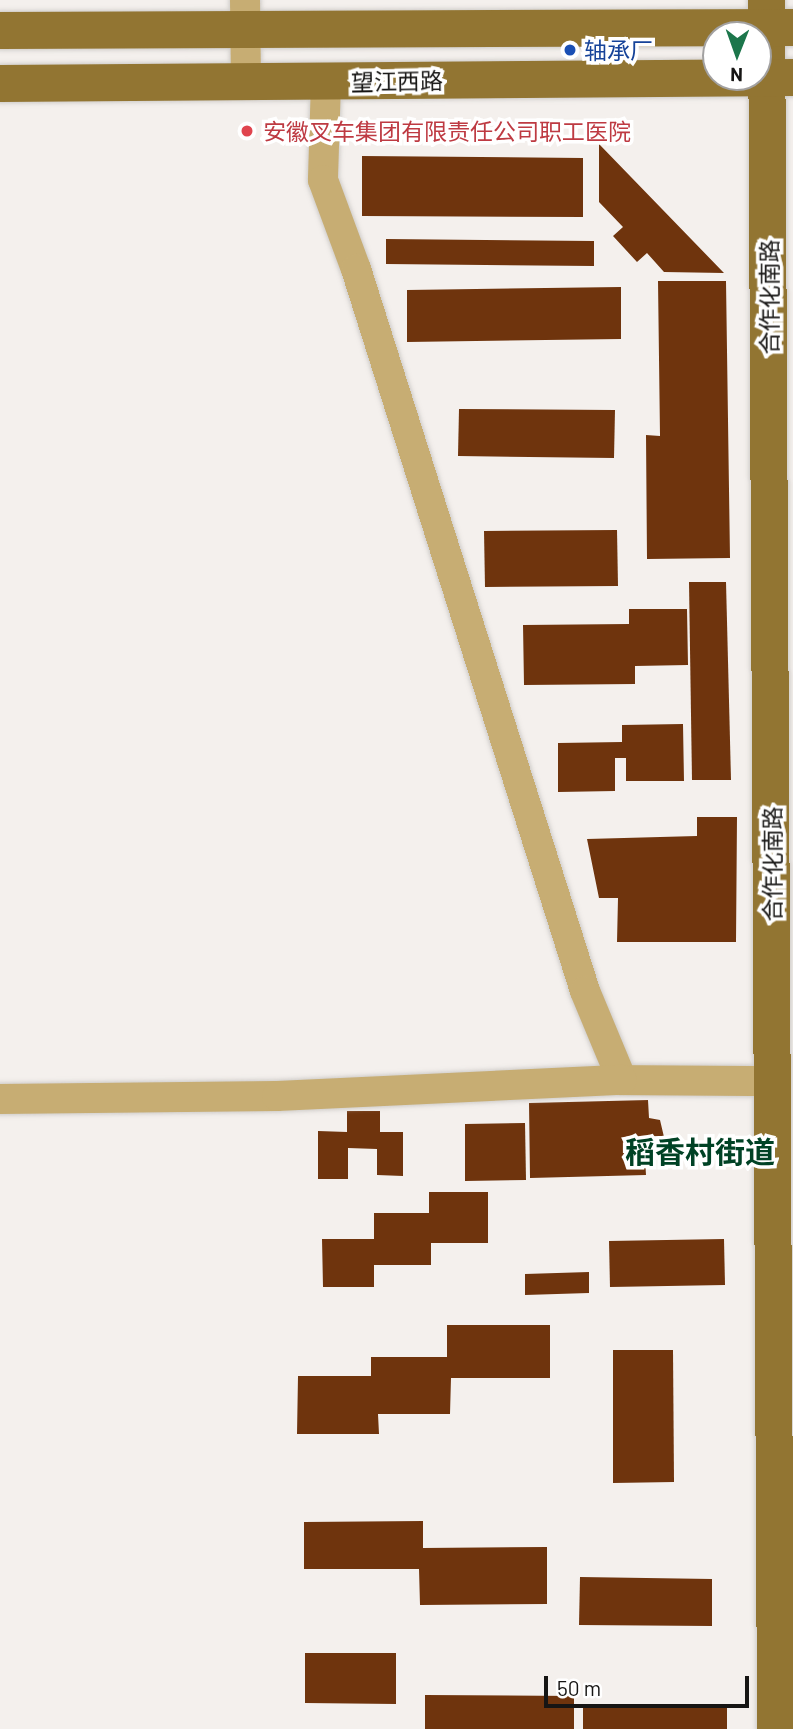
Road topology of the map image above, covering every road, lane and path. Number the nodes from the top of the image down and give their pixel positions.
1 (245, 15) edge
2 (776, 18) edge
3 (0, 30) edge
4 (781, 78) edge
5 (326, 82) junction
6 (0, 83) edge
7 (246, 83) junction
8 (622, 1080) junction
9 (772, 1080) junction
10 (0, 1099) edge
11 (775, 1729) edge

1 - 2 main road
1 - 3 main road
1 - 7 street
2 - 4 main road, 合作化南路
4 - 5 main road, 望江西路
4 - 9 main road, 合作化南路
5 - 7 main road, 望江西路
5 - 8 street
6 - 7 main road, 望江西路
8 - 9 street
8 - 10 street
9 - 11 main road, 合作化南路

